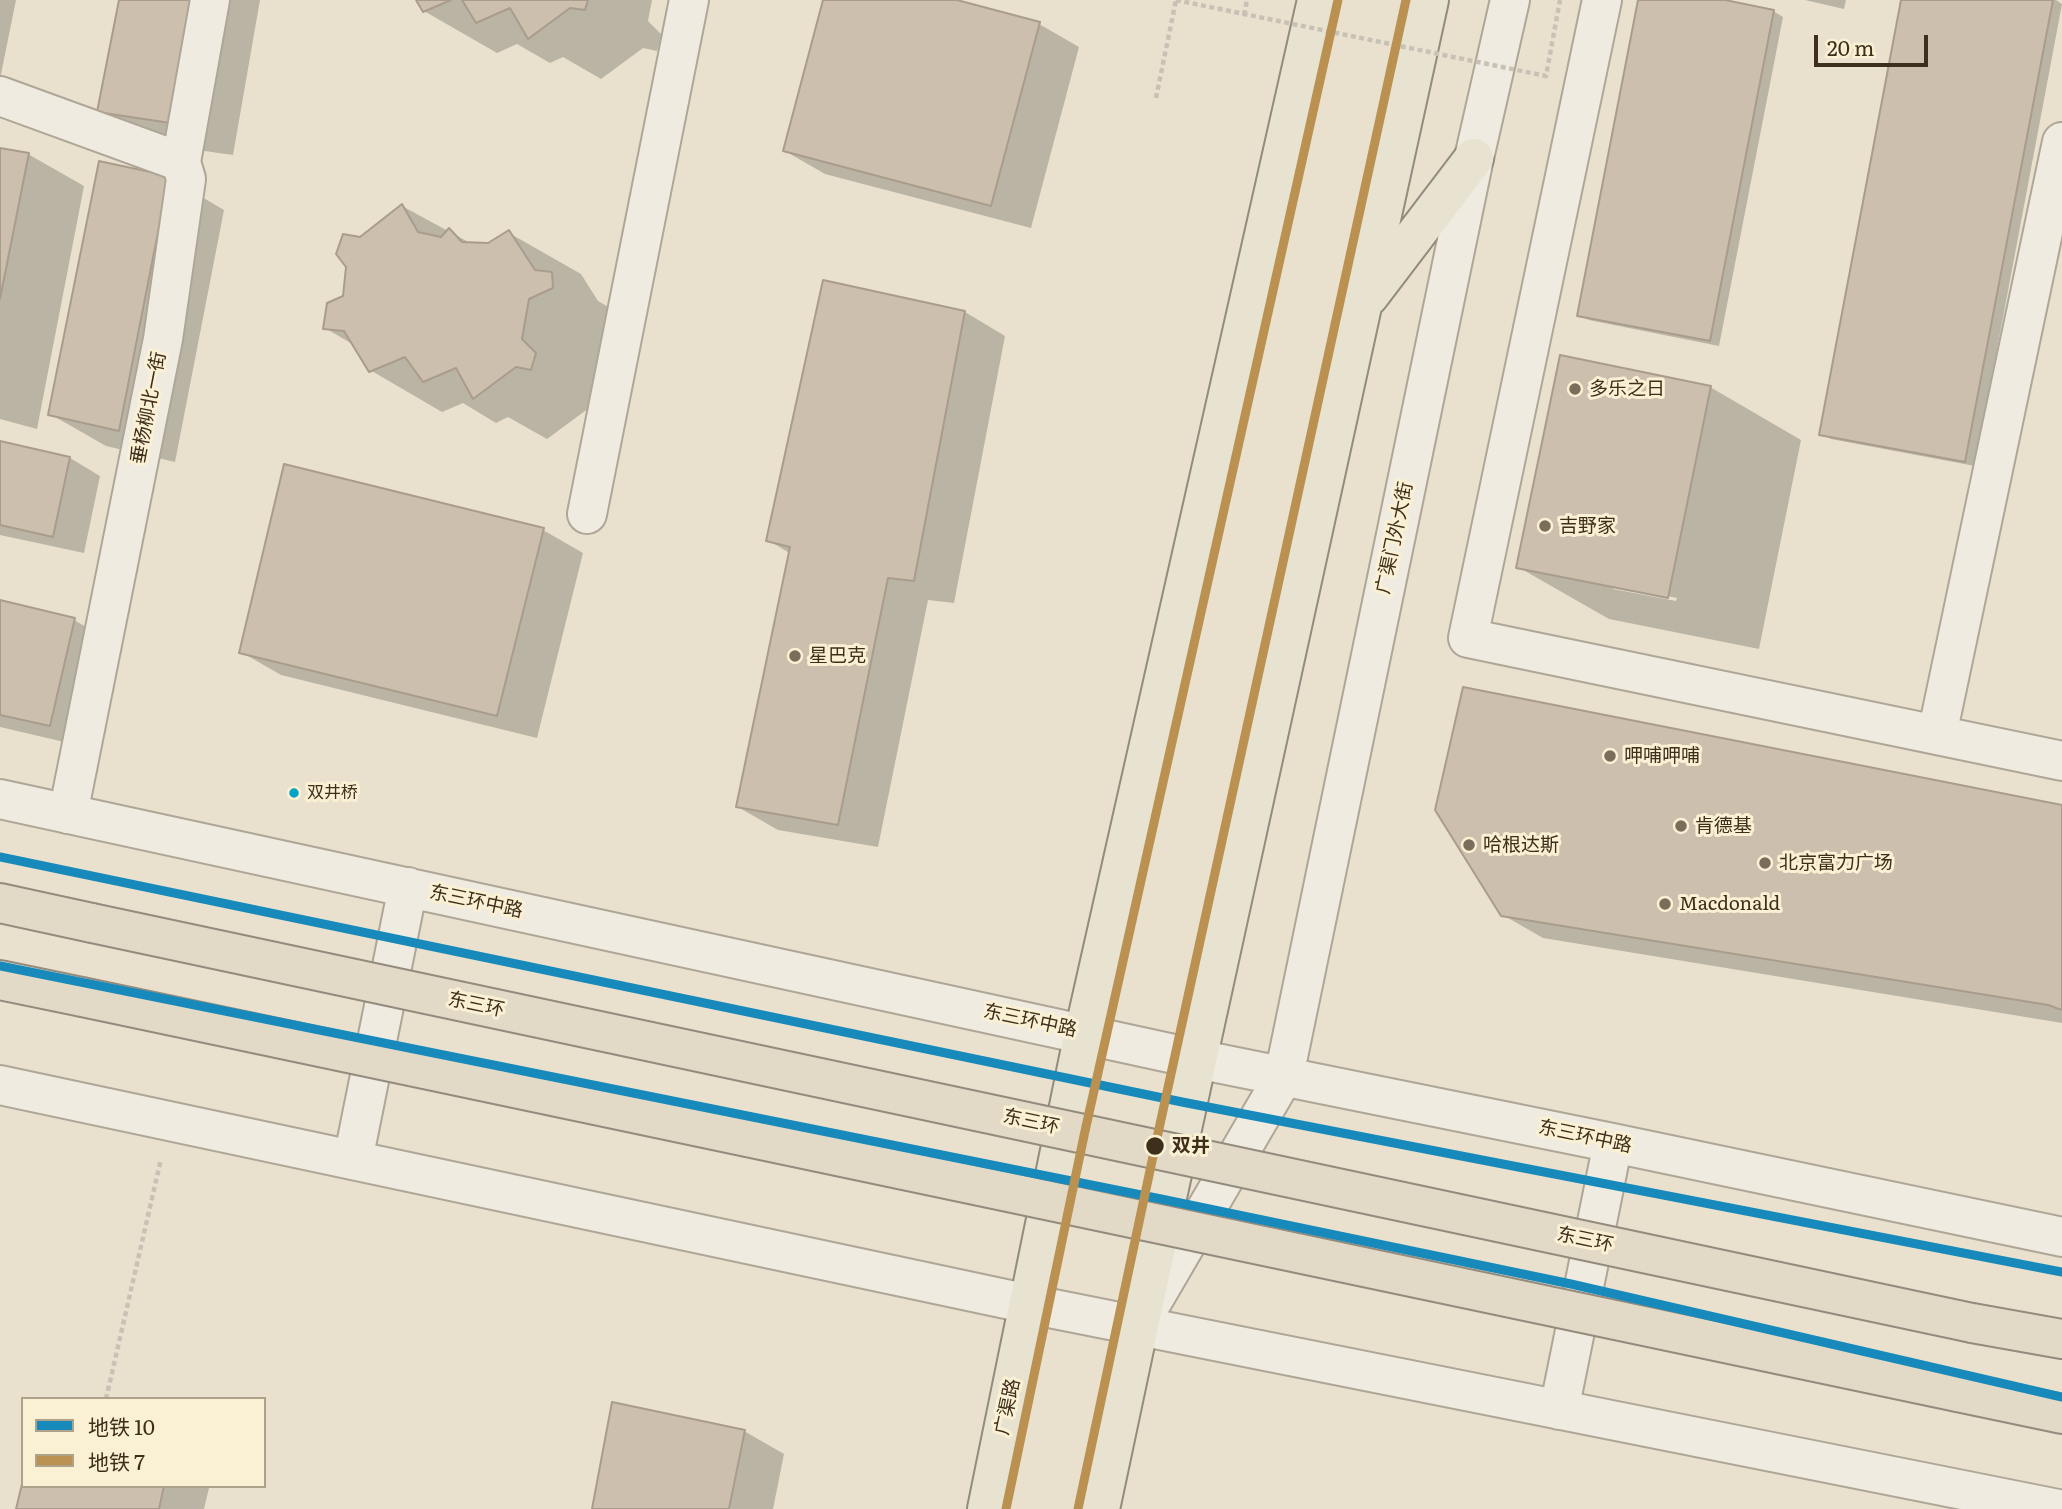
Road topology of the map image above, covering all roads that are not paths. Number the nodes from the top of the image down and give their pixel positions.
1 (210, 0) edge
2 (689, 0) edge
3 (1317, 0) edge
4 (1429, 0) edge
5 (1510, 0) edge
6 (1602, 0) edge
7 (0, 96) edge
8 (2062, 142) edge
9 (1474, 158) junction
10 (181, 162) junction
11 (1361, 306) junction
12 (587, 514) dead end
13 (1937, 735) junction
14 (2062, 761) edge
15 (0, 799) edge
16 (68, 814) junction
17 (408, 887) junction
18 (0, 903) edge
19 (0, 980) edge
20 (1084, 1032) junction
21 (1197, 1059) junction
22 (1284, 1076) junction
23 (0, 1084) edge
24 (1613, 1143) junction
25 (353, 1160) junction
26 (2062, 1237) edge
27 (1029, 1304) junction
28 (1139, 1325) junction
29 (2062, 1339) edge
30 (1559, 1410) junction
31 (2062, 1414) edge
32 (987, 1509) edge
33 (1100, 1509) edge
34 (2058, 1509) edge

1 - 10 street, 垂杨柳北一街
2 - 12 street
3 - 20 main road
4 - 11 main road
5 - 9 street, 广渠门外大街
6 - 13 street
7 - 10 street
8 - 13 street
9 - 11 main road
9 - 22 street, 广渠门外大街
10 - 16 street, 垂杨柳北一街
11 - 21 main road
13 - 14 street
15 - 16 street, 东三环中路
16 - 17 street, 东三环中路
17 - 20 street, 东三环中路
17 - 25 street
18 - 29 highway, 东三环, bridge
19 - 31 highway, bridge
20 - 21 street, 东三环中路
20 - 27 main road, 广渠路
21 - 22 street, 东三环中路
21 - 28 main road
22 - 24 street, 东三环中路
22 - 28 street, 广渠门外大街
23 - 25 street
24 - 26 street, 东三环中路
24 - 30 street
25 - 27 street
27 - 28 street
27 - 32 main road, 广渠路
28 - 30 street
28 - 33 main road
30 - 34 street

